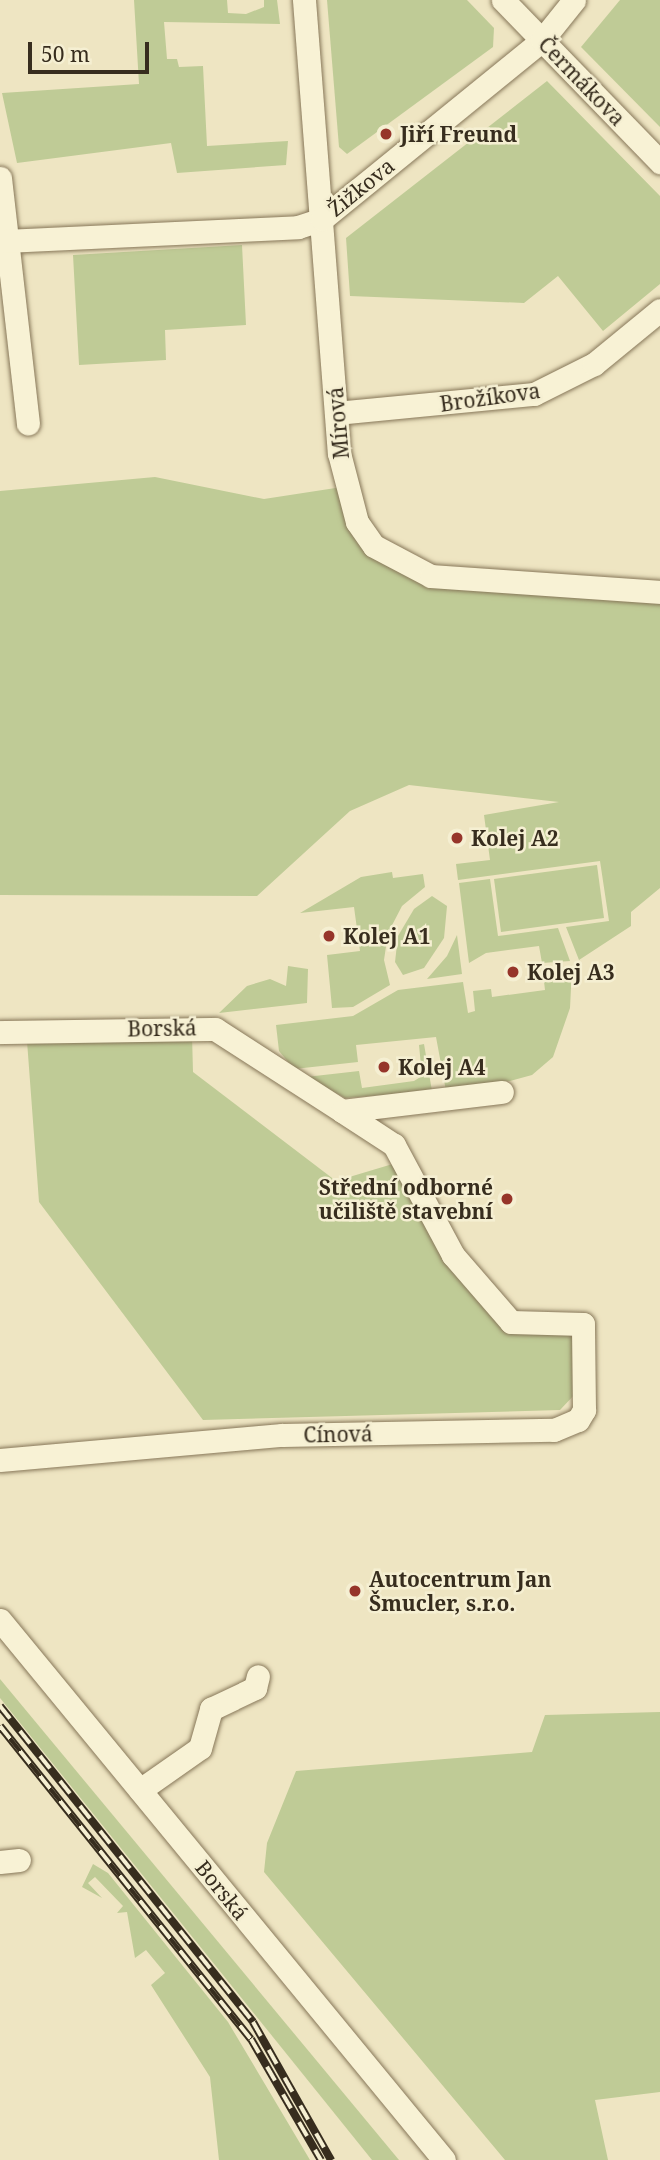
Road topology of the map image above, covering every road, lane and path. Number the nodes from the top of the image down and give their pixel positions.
1 (304, 0) edge
2 (503, 0) edge
3 (574, 0) edge
4 (542, 40) junction
5 (660, 162) edge
6 (0, 178) edge
7 (322, 219) junction
8 (5, 241) junction
9 (5, 278) edge
10 (660, 310) edge
11 (336, 413) junction
12 (27, 423) dead end
13 (660, 592) edge
14 (0, 1032) edge
15 (502, 1092) dead end
16 (342, 1111) junction
17 (583, 1324) joint
18 (0, 1460) edge
19 (0, 1620) edge
20 (258, 1676) dead end
21 (140, 1790) junction
22 (444, 2160) edge

1 - 7 street, Mírová
2 - 4 street, Čermákova
3 - 4 street, Žižkova
4 - 5 street, Čermákova
4 - 7 street, Žižkova
6 - 8 street
7 - 8 street, Žižkova
7 - 11 street, Mírová
8 - 9 street
9 - 12 street
10 - 11 street, Brožíkova
11 - 13 street, Mírová
14 - 16 street, Borská
15 - 16 street
16 - 17 street, Borská
17 - 18 street, Cínová
19 - 21 street, Borská
20 - 21 street
21 - 22 street, Borská

